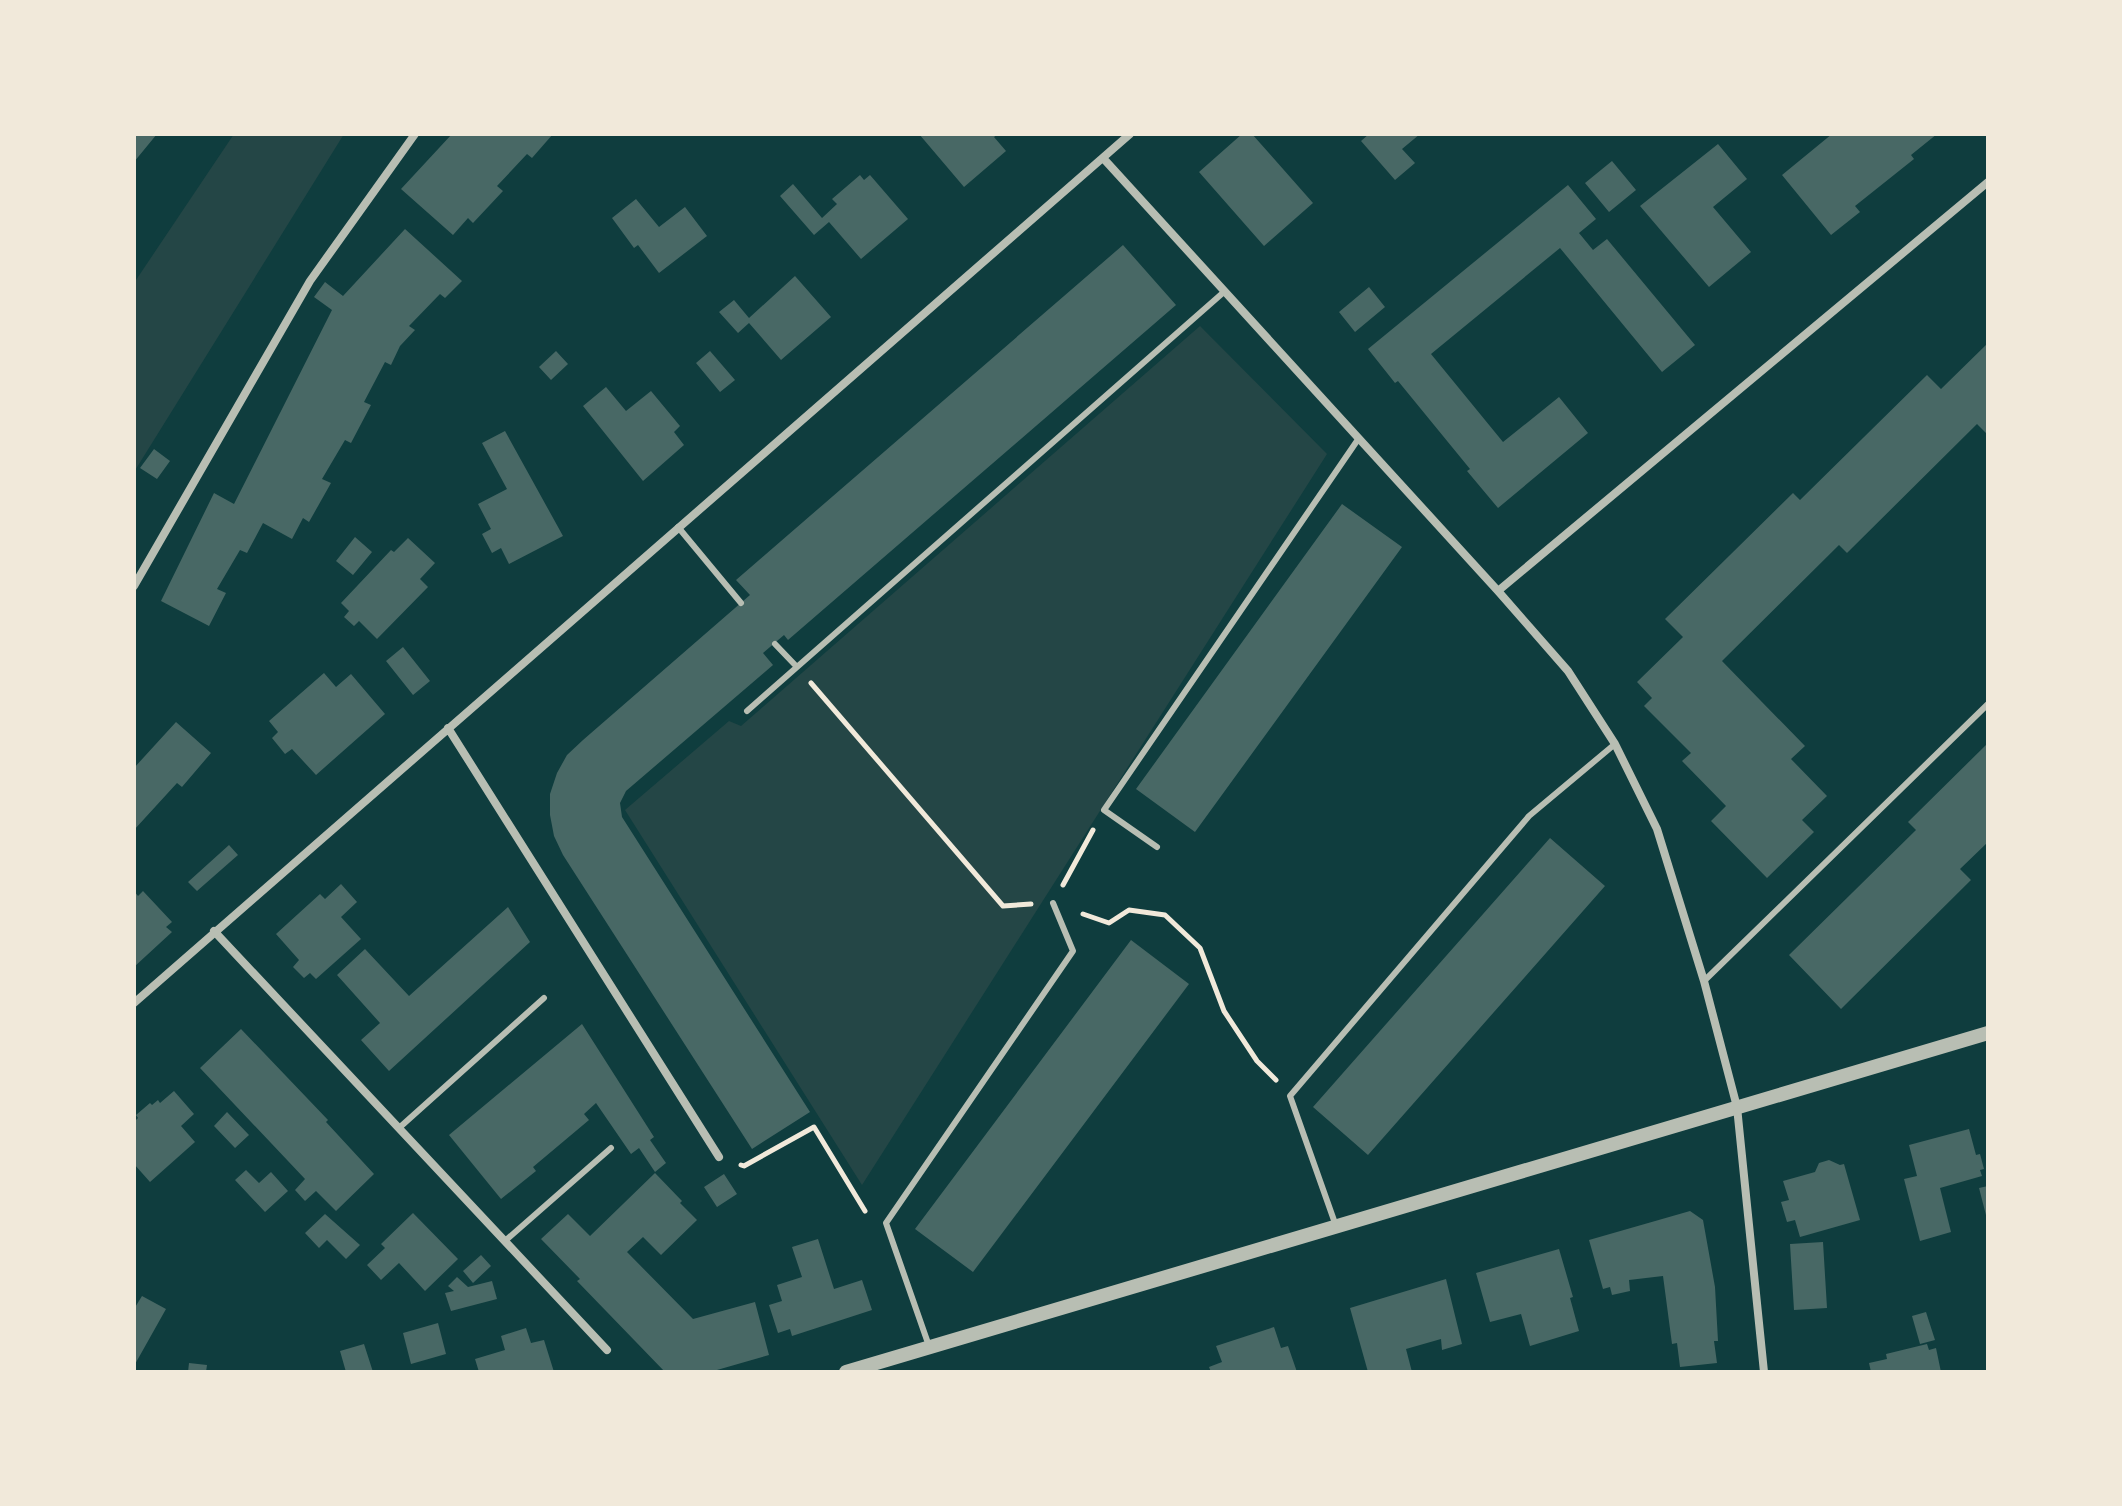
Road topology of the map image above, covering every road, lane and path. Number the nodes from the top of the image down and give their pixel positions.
1 (415, 134) edge
2 (1130, 134) edge
3 (1103, 158) junction
4 (1988, 182) edge
5 (1225, 291) junction
6 (1359, 436) junction
7 (678, 527) junction
8 (134, 586) edge
9 (1498, 591) junction
10 (741, 603) dead end
11 (775, 644) dead end
12 (797, 667) junction
13 (1988, 704) edge
14 (747, 711) dead end
15 (448, 728) junction
16 (1615, 744) junction
17 (1104, 810) junction
18 (1157, 847) dead end
19 (1053, 903) joint
20 (214, 931) junction
21 (1704, 981) junction
22 (544, 998) dead end
23 (134, 1003) edge
24 (1988, 1033) edge
25 (1737, 1107) junction
26 (399, 1128) junction
27 (611, 1148) dead end
28 (719, 1157) joint
29 (886, 1223) junction
30 (1336, 1226) junction
31 (505, 1241) junction
32 (930, 1347) junction
33 (607, 1350) dead end
34 (846, 1372) edge
35 (1764, 1372) edge

1 - 8 street
2 - 3 street
3 - 5 street
3 - 7 street
4 - 9 street
5 - 6 street
5 - 12 lane
6 - 9 street
6 - 17 lane
7 - 10 lane
7 - 15 street
9 - 16 street
11 - 12 lane
12 - 14 lane
13 - 21 lane
15 - 20 street
15 - 28 street
16 - 21 street
16 - 30 lane
17 - 18 lane
17 - 19 path
19 - 29 lane
20 - 23 street
20 - 26 street
21 - 25 street
22 - 26 lane
24 - 25 street
25 - 30 street
25 - 35 street
26 - 31 street
27 - 31 lane
28 - 29 path
29 - 32 lane
30 - 32 street
31 - 33 street
32 - 34 street

